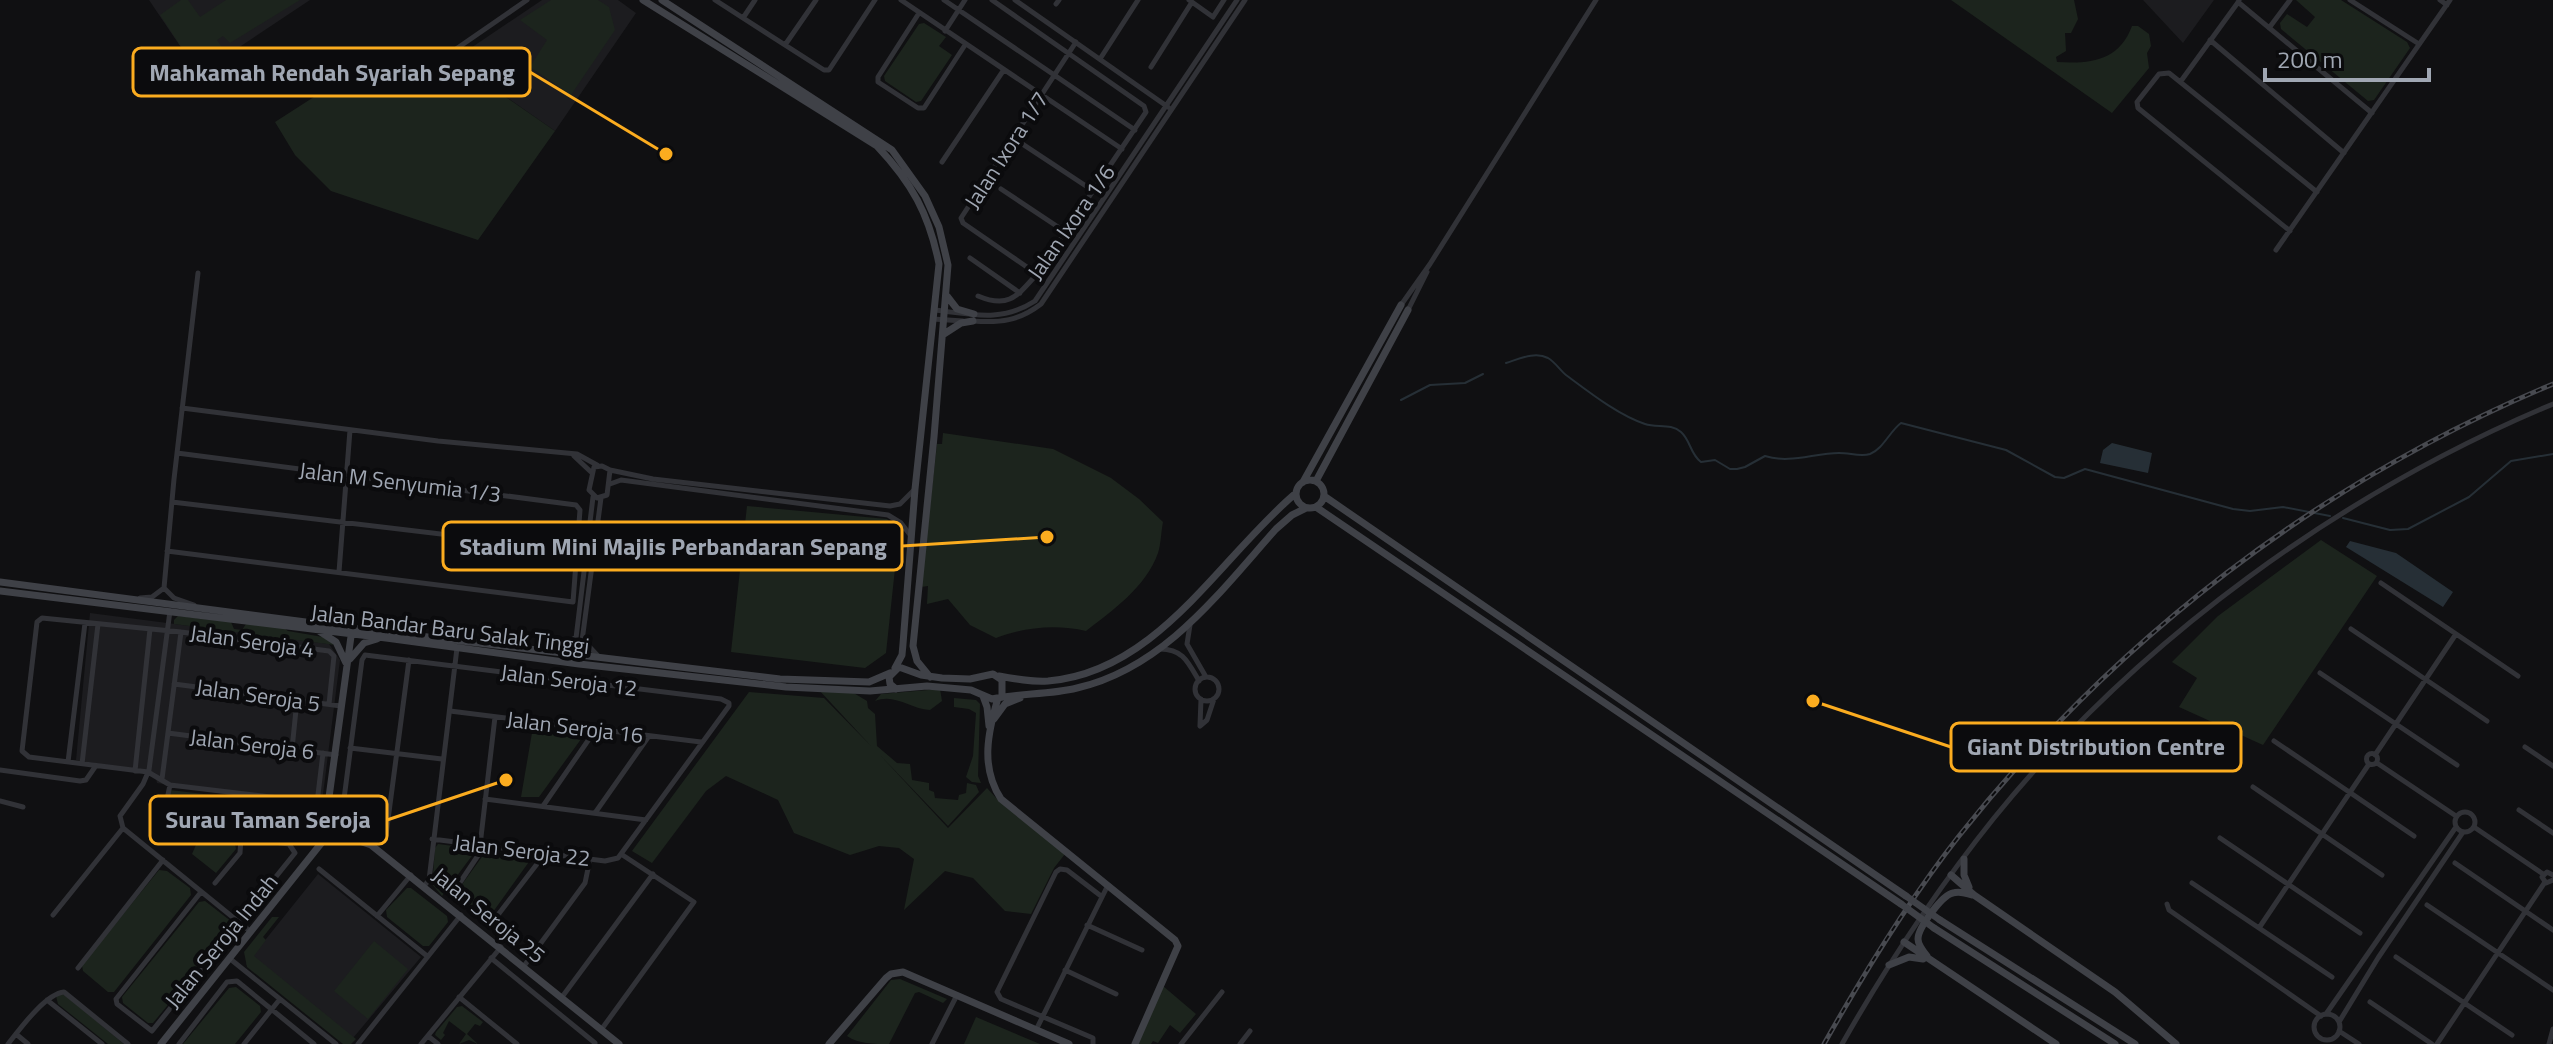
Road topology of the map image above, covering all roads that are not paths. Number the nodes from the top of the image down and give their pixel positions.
1 (527, 0) edge
2 (643, 0) edge
3 (662, 0) edge
4 (715, 0) edge
5 (755, 0) edge
6 (816, 0) edge
7 (875, 0) edge
8 (901, 0) edge
9 (944, 0) edge
10 (965, 0) edge
11 (992, 0) edge
12 (1015, 0) edge
13 (1138, 0) edge
14 (1224, 0) edge
15 (1237, 0) edge
16 (1245, 0) edge
17 (1596, 0) edge
18 (2290, 0) edge
19 (2350, 0) edge
20 (2440, 0) edge
21 (1190, 1) edge
22 (2239, 1) edge
23 (2449, 2) edge
24 (958, 10) junction
25 (919, 13) junction
26 (743, 18) junction
27 (2269, 28) junction
28 (945, 31) junction
29 (2210, 40) junction
30 (1076, 42) junction
31 (2419, 44) junction
32 (785, 45) junction
33 (965, 45) junction
34 (1069, 53) junction
35 (443, 58) dead end
36 (1100, 59) junction
37 (1151, 67) dead end
38 (1003, 71) junction
39 (1055, 75) junction
40 (2181, 81) junction
41 (1041, 96) junction
42 (1169, 108) junction
43 (2372, 113) junction
44 (1135, 130) junction
45 (1012, 137) junction
46 (1122, 149) junction
47 (2344, 153) junction
48 (942, 162) dead end
49 (1001, 189) dead end
50 (1092, 190) junction
51 (2317, 192) junction
52 (1064, 231) junction
53 (2290, 231) junction
54 (2276, 250) dead end
55 (970, 258) dead end
56 (198, 273) dead end
57 (1037, 274) junction
58 (1020, 293) junction
59 (945, 294) junction
60 (978, 296) dead end
61 (1404, 308) junction
62 (933, 314) junction
63 (944, 315) junction
64 (974, 318) junction
65 (942, 336) junction
66 (2553, 404) edge
67 (182, 408) junction
68 (350, 430) junction
69 (920, 435) junction
70 (934, 437) junction
71 (177, 453) junction
72 (573, 455) junction
73 (597, 465) junction
74 (610, 470) junction
75 (591, 472) junction
76 (347, 475) junction
77 (1316, 481) junction
78 (1303, 482) junction
79 (610, 484) junction
80 (915, 489) junction
81 (1296, 493) junction
82 (1324, 496) junction
83 (593, 497) junction
84 (601, 498) junction
85 (172, 502) junction
86 (1316, 507) junction
87 (1306, 508) junction
88 (343, 522) junction
89 (912, 537) junction
90 (576, 550) junction
91 (167, 551) junction
92 (339, 572) junction
93 (0, 582) edge
94 (2381, 583) dead end
95 (164, 588) junction
96 (0, 591) edge
97 (123, 598) junction
98 (170, 608) junction
99 (203, 609) junction
100 (85, 623) junction
101 (98, 624) junction
102 (1190, 624) junction
103 (150, 629) junction
104 (316, 629) junction
105 (2351, 629) dead end
106 (167, 630) junction
107 (352, 631) junction
108 (181, 632) junction
109 (2456, 634) junction
110 (386, 638) junction
111 (579, 638) junction
112 (457, 648) junction
113 (1159, 649) junction
114 (555, 652) junction
115 (600, 658) junction
116 (576, 659) junction
117 (409, 660) junction
118 (347, 665) junction
119 (455, 665) junction
120 (892, 671) junction
121 (2320, 673) dead end
122 (999, 676) junction
123 (2518, 676) dead end
124 (930, 677) junction
125 (1206, 677) junction
126 (2426, 680) junction
127 (1199, 681) junction
128 (174, 684) junction
129 (896, 689) junction
130 (1030, 695) junction
131 (983, 696) junction
132 (1000, 696) junction
133 (1214, 698) junction
134 (1201, 699) junction
135 (297, 700) junction
136 (329, 704) junction
137 (341, 706) junction
138 (450, 711) junction
139 (495, 717) junction
140 (992, 720) junction
141 (2487, 721) dead end
142 (2396, 724) junction
143 (596, 729) junction
144 (990, 732) junction
145 (168, 733) junction
146 (649, 736) junction
147 (2274, 741) dead end
148 (701, 742) junction
149 (2525, 747) dead end
150 (350, 748) junction
151 (292, 749) junction
152 (323, 753) junction
153 (397, 754) junction
154 (336, 755) junction
155 (2375, 755) junction
156 (442, 759) junction
157 (68, 762) junction
158 (2377, 763) junction
159 (82, 764) junction
160 (2369, 764) junction
161 (2457, 765) dead end
162 (96, 766) junction
163 (2553, 766) edge
164 (0, 770) edge
165 (135, 771) junction
166 (148, 772) junction
167 (162, 779) junction
168 (170, 785) junction
169 (2253, 787) dead end
170 (2350, 792) junction
171 (485, 799) junction
172 (0, 801) edge
173 (317, 803) junction
174 (330, 804) junction
175 (543, 806) junction
176 (23, 807) dead end
177 (2519, 810) dead end
178 (595, 813) junction
179 (2456, 816) junction
180 (646, 820) junction
181 (341, 822) dead end
182 (2456, 827) junction
183 (2474, 827) junction
184 (123, 828) junction
185 (2463, 832) junction
186 (2553, 833) edge
187 (2321, 834) junction
188 (325, 835) junction
189 (386, 835) dead end
190 (2414, 836) dead end
191 (241, 838) junction
192 (2220, 838) dead end
193 (432, 839) junction
194 (480, 845) junction
195 (538, 853) junction
196 (621, 854) junction
197 (590, 859) junction
198 (1964, 859) junction
199 (163, 860) junction
200 (2455, 863) dead end
201 (319, 869) dead end
202 (653, 874) junction
203 (2543, 874) junction
204 (2552, 874) edge
205 (411, 875) junction
206 (1951, 875) junction
207 (2382, 875) dead end
208 (2545, 882) junction
209 (215, 883) dead end
210 (2192, 883) dead end
211 (2288, 884) junction
212 (1108, 885) junction
213 (424, 886) junction
214 (457, 887) dead end
215 (201, 892) junction
216 (1974, 895) junction
217 (1101, 896) junction
218 (2167, 904) dead end
219 (2427, 905) dead end
220 (2526, 911) junction
221 (53, 915) dead end
222 (461, 915) junction
223 (377, 916) junction
224 (494, 920) dead end
225 (240, 923) junction
226 (1087, 925) junction
227 (2259, 928) junction
228 (2553, 930) edge
229 (251, 933) junction
230 (2360, 933) dead end
231 (1904, 942) junction
232 (501, 947) junction
233 (1142, 950) dead end
234 (2498, 952) junction
235 (428, 956) junction
236 (2396, 957) dead end
237 (229, 958) junction
238 (491, 958) junction
239 (1929, 960) junction
240 (1889, 965) junction
241 (524, 966) junction
242 (78, 968) dead end
243 (1065, 970) junction
244 (2332, 977) dead end
245 (2553, 990) edge
246 (1222, 992) dead end
247 (1116, 994) dead end
248 (957, 995) junction
249 (459, 997) junction
250 (562, 997) junction
251 (280, 999) junction
252 (47, 1000) junction
253 (2370, 1002) dead end
254 (2464, 1003) junction
255 (272, 1009) junction
256 (2323, 1015) junction
257 (1042, 1016) junction
258 (2339, 1022) junction
259 (2553, 1029) edge
260 (601, 1030) junction
261 (1036, 1030) junction
262 (1250, 1031) dead end
263 (2339, 1031) junction
264 (16, 1034) junction
265 (2512, 1035) dead end
266 (428, 1036) junction
267 (2333, 1038) junction
268 (595, 1043) edge
269 (8, 1044) edge
270 (28, 1044) edge
271 (102, 1044) edge
272 (128, 1044) edge
273 (161, 1044) edge
274 (179, 1044) edge
275 (244, 1044) edge
276 (314, 1044) edge
277 (336, 1044) edge
278 (358, 1044) edge
279 (421, 1044) edge
280 (438, 1044) edge
281 (517, 1044) edge
282 (619, 1044) edge
283 (829, 1044) edge
284 (932, 1044) edge
285 (1069, 1044) edge
286 (1093, 1044) edge
287 (1135, 1044) edge
288 (1181, 1044) edge
289 (1240, 1044) edge
290 (1842, 1044) edge
291 (2056, 1044) edge
292 (2115, 1044) edge
293 (2135, 1044) edge
294 (2176, 1044) edge
295 (2341, 1044) edge
296 (2359, 1044) edge
297 (2434, 1044) edge
298 (2549, 1044) edge

1 - 35 street
2 - 62 street
3 - 59 street
4 - 26 street
5 - 26 street
6 - 32 street
7 - 32 street
8 - 25 street
9 - 24 street
10 - 24 street
11 - 34 street
12 - 30 street
13 - 36 street
14 - 21 street
15 - 42 street
16 - 42 street
17 - 61 street
18 - 27 street
19 - 31 street
20 - 23 street
21 - 37 street
22 - 27 street
22 - 29 street
23 - 31 street
24 - 28 street
24 - 39 street
25 - 28 street
25 - 33 street
26 - 32 street
27 - 43 street
28 - 33 street
29 - 40 street
29 - 47 street
30 - 34 street, Jalan Ixora 1/7
30 - 36 street
31 - 43 street
33 - 38 street
34 - 39 street, Jalan Ixora 1/7
34 - 44 street, Jalan Ixora 1/6
36 - 42 street
38 - 41 street
38 - 48 street
39 - 41 street, Jalan Ixora 1/7
39 - 44 street
40 - 51 street
40 - 53 street
41 - 45 street, Jalan Ixora 1/7
41 - 46 street
42 - 64 street
43 - 47 street
44 - 46 street, Jalan Ixora 1/6
45 - 50 street
45 - 57 street, Jalan Ixora 1/7
46 - 50 street, Jalan Ixora 1/6
47 - 51 street
49 - 52 street
50 - 52 street, Jalan Ixora 1/6
51 - 53 street
52 - 57 street, Jalan Ixora 1/6
53 - 54 street
55 - 58 street
56 - 67 street
57 - 58 street, Jalan Ixora 1/6
58 - 60 street, Jalan Ixora 1/6
59 - 63 street
59 - 64 street
61 - 77 street
61 - 78 street
62 - 63 street
62 - 69 street
63 - 64 street
63 - 65 street
64 - 65 street
65 - 70 street
66 - 198 street
67 - 68 street
67 - 71 street
68 - 72 street
68 - 76 street
69 - 70 street
69 - 80 street
70 - 124 street
71 - 76 street, Jalan M Senyumia 1/3
71 - 85 street
72 - 73 street
72 - 75 street
73 - 74 street
73 - 75 street
74 - 79 street
74 - 80 street
75 - 83 street
76 - 88 street
76 - 90 street, Jalan M Senyumia 1/3
77 - 78 street
77 - 82 street
78 - 81 street
79 - 84 street
79 - 89 street
80 - 89 street
81 - 87 street
81 - 122 street
82 - 86 street
82 - 293 street, bridge
83 - 84 street
83 - 111 street
84 - 111 street
85 - 88 street
85 - 91 street
86 - 87 street
86 - 292 street, bridge
87 - 102 street
88 - 90 street
88 - 92 street
89 - 120 street
90 - 92 street
91 - 92 street
91 - 95 street
93 - 97 street, Jalan Bandar Baru Salak Tinggi
94 - 109 street
95 - 97 street
95 - 99 street
96 - 98 street, Jalan Bandar Baru Salak Tinggi
97 - 98 street, Jalan Bandar Baru Salak Tinggi
98 - 99 street, Jalan Bandar Baru Salak Tinggi
98 - 104 street, Jalan Bandar Baru Salak Tinggi
98 - 106 street
99 - 107 street, Jalan Bandar Baru Salak Tinggi
100 - 101 street, Jalan Seroja 4
100 - 157 street
100 - 157 street, Jalan Seroja 4
101 - 103 street, Jalan Seroja 4
101 - 159 street
102 - 113 street
102 - 125 street
103 - 106 street, Jalan Seroja 4
103 - 165 street
104 - 107 street, Jalan Bandar Baru Salak Tinggi
104 - 118 street
105 - 126 street
106 - 108 street, Jalan Seroja 4
106 - 166 street
107 - 110 street, Jalan Bandar Baru Salak Tinggi
107 - 114 street, Jalan Bandar Baru Salak Tinggi
107 - 118 street, Jalan Seroja Indah
108 - 128 street
108 - 136 street, Jalan Seroja 4
109 - 123 street
109 - 126 street
110 - 112 street, Jalan Bandar Baru Salak Tinggi
110 - 118 street
111 - 114 street
111 - 115 street
111 - 116 street
112 - 116 street, Jalan Bandar Baru Salak Tinggi
112 - 119 street
113 - 127 street
113 - 130 street
114 - 116 street, Jalan Bandar Baru Salak Tinggi
115 - 116 street, Jalan Bandar Baru Salak Tinggi
115 - 120 street, Jalan Bandar Baru Salak Tinggi
116 - 129 street, Jalan Bandar Baru Salak Tinggi
117 - 119 street, Jalan Seroja 12
117 - 150 street, Jalan Seroja 12
117 - 153 street
118 - 137 street, Jalan Seroja Indah
119 - 138 street
119 - 148 street, Jalan Seroja 12
120 - 124 street
120 - 129 street
121 - 142 street
122 - 124 street
122 - 132 street
125 - 127 street
125 - 133 street
126 - 141 street
126 - 142 street
127 - 134 street
128 - 135 street, Jalan Seroja 5
128 - 145 street
129 - 131 street, Jalan Bandar Baru Salak Tinggi
130 - 132 street, Jalan Bandar Baru Salak Tinggi
130 - 140 street
131 - 132 street, Jalan Bandar Baru Salak Tinggi
131 - 144 street
132 - 140 street
133 - 134 street
133 - 134 street
135 - 136 street, Jalan Seroja 5
135 - 151 street
136 - 137 street, Jalan Seroja 5
137 - 154 street, Jalan Seroja Indah
138 - 139 street, Jalan Seroja 16
138 - 156 street
139 - 143 street, Jalan Seroja 16
139 - 171 street
140 - 144 street
142 - 155 street
142 - 161 street
143 - 146 street, Jalan Seroja 16
143 - 175 street
144 - 212 street
145 - 151 street, Jalan Seroja 6
145 - 167 street
146 - 148 street, Jalan Seroja 16
146 - 178 street
147 - 170 street
148 - 180 street
149 - 163 street
150 - 153 street
150 - 181 street
151 - 152 street, Jalan Seroja 6
152 - 154 street, Jalan Seroja 6
152 - 173 street
153 - 156 street
153 - 189 street
154 - 174 street, Jalan Seroja Indah
155 - 158 street
155 - 160 street
156 - 193 street
157 - 159 street
158 - 160 street
158 - 179 street
159 - 162 street
160 - 170 street
162 - 164 street
162 - 165 street
165 - 166 street
166 - 167 street
166 - 184 street
167 - 168 street
168 - 173 street
168 - 191 street
169 - 187 street
170 - 187 street
170 - 190 street
171 - 175 street
171 - 194 street
172 - 176 street
173 - 174 street
174 - 188 street, Jalan Seroja Indah
175 - 178 street
177 - 186 street
178 - 180 street
179 - 182 street
179 - 183 street
180 - 196 street
182 - 185 street
182 - 256 street
183 - 185 street
183 - 203 street
184 - 199 street
184 - 221 street
185 - 258 street
187 - 207 street
187 - 211 street
188 - 205 street, Jalan Seroja 25
188 - 229 street, Jalan Seroja Indah
191 - 209 street
191 - 225 street
192 - 211 street
193 - 194 street, Jalan Seroja 22
193 - 213 street
194 - 195 street, Jalan Seroja 22
194 - 214 street
195 - 197 street, Jalan Seroja 22
195 - 224 street
196 - 197 street, Jalan Seroja 22
196 - 202 street
197 - 241 street
198 - 206 street
198 - 216 street
199 - 215 street
199 - 242 street
200 - 220 street
201 - 223 street
202 - 250 street
202 - 260 street
203 - 204 street
203 - 208 street
204 - 208 street
205 - 213 street, Jalan Seroja 25
205 - 223 street
206 - 216 street
206 - 231 street
208 - 220 street
210 - 227 street
211 - 227 street
211 - 230 street
212 - 217 street
212 - 287 street
213 - 222 street, Jalan Seroja 25
215 - 225 street
215 - 225 street
216 - 239 street
216 - 294 street
217 - 226 street
217 - 257 street
218 - 256 street
219 - 234 street
220 - 228 street
220 - 234 street
222 - 232 street, Jalan Seroja 25
222 - 235 street
223 - 235 street
225 - 229 street
226 - 233 street
226 - 243 street
227 - 244 street
229 - 237 street, Jalan Seroja Indah
231 - 239 street
231 - 240 street
232 - 238 street
232 - 241 street, Jalan Seroja 25
234 - 245 street
234 - 254 street
235 - 278 street
236 - 254 street
237 - 251 street
237 - 273 street, Jalan Seroja Indah
238 - 249 street
238 - 268 street
239 - 240 street
239 - 291 street
240 - 290 street
241 - 250 street, Jalan Seroja 25
243 - 247 street
243 - 257 street
246 - 288 street
248 - 261 street
248 - 283 street
248 - 284 street
249 - 266 street
249 - 281 street
250 - 260 street, Jalan Seroja 25
251 - 255 street
251 - 277 street
252 - 264 street
252 - 271 street
252 - 272 street
253 - 297 street
254 - 265 street
254 - 297 street
255 - 274 street
255 - 275 street
255 - 276 street
256 - 258 street
256 - 267 street
257 - 261 street
257 - 286 street
258 - 263 street
259 - 298 street
260 - 282 street, Jalan Seroja 25
261 - 285 street
262 - 289 street
263 - 267 street
263 - 296 street
264 - 269 street
264 - 270 street
266 - 279 street
266 - 280 street
267 - 295 street

